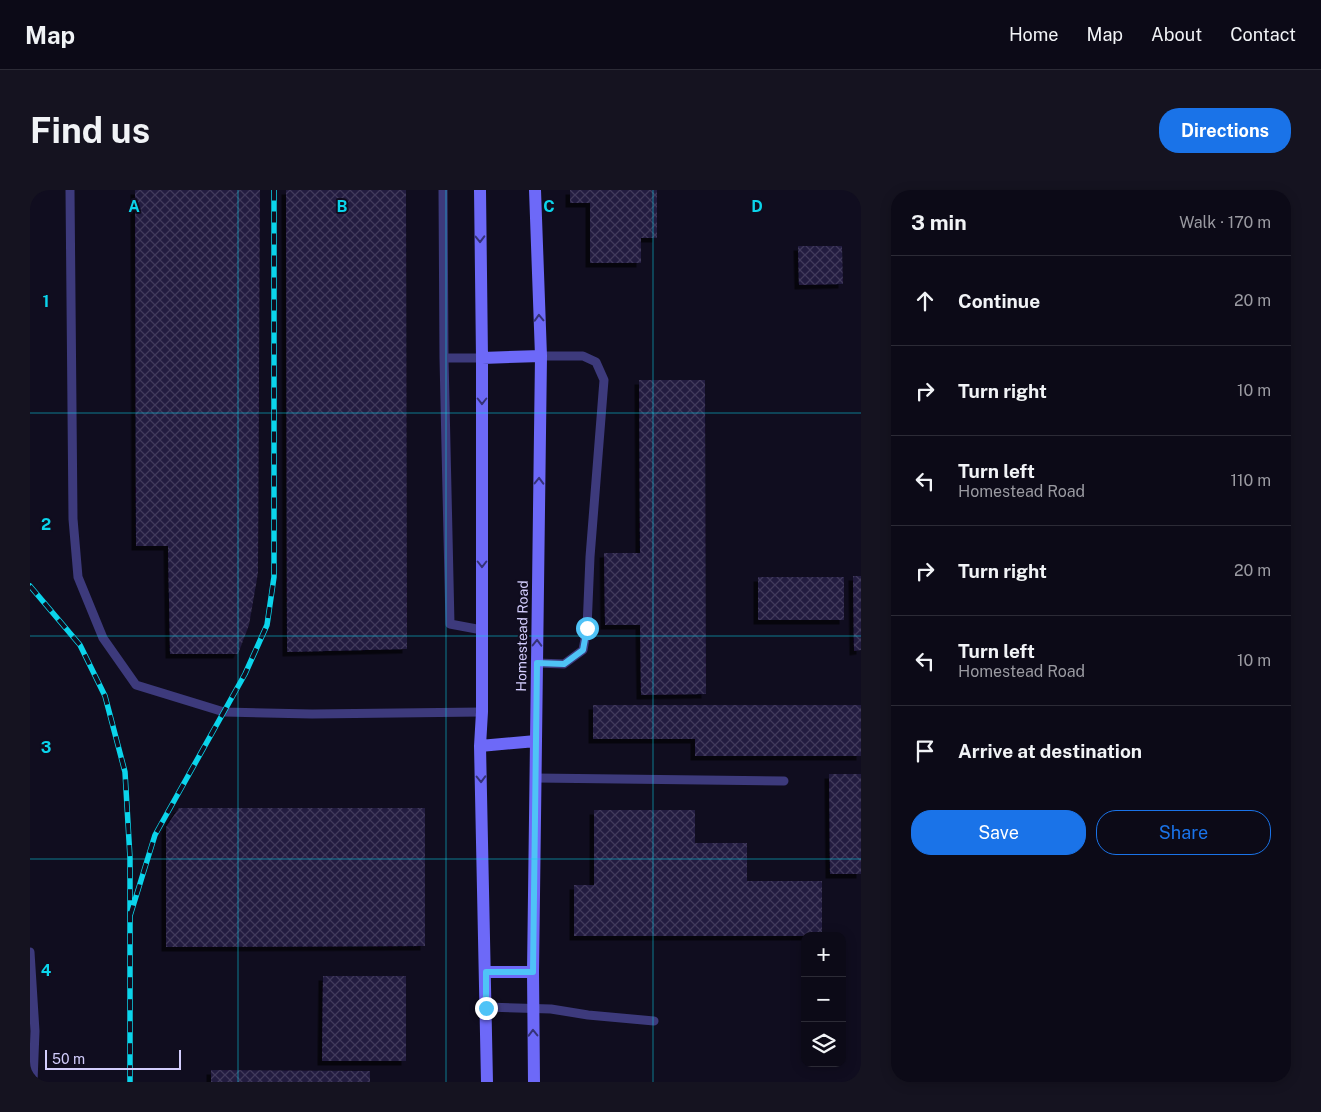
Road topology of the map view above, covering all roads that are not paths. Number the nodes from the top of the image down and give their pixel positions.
1 (70, 190) edge
2 (443, 190) edge
3 (480, 190) edge
4 (535, 190) edge
5 (541, 356) junction
6 (444, 358) junction
7 (482, 358) junction
8 (482, 630) junction
9 (537, 663) junction
10 (482, 712) junction
11 (536, 741) junction
12 (480, 746) junction
13 (536, 778) junction
14 (784, 781) dead end
15 (30, 952) edge
16 (486, 972) junction
17 (533, 972) junction
18 (486, 1008) junction
19 (533, 1008) junction
20 (654, 1021) dead end
21 (33, 1031) edge
22 (33, 1082) edge
23 (487, 1082) edge
24 (534, 1082) edge

1 - 10 lane
2 - 6 lane
3 -> 7 main road
5 -> 4 main road, Homestead Road
5 - 7 main road
9 -> 5 main road, Homestead Road
5 - 9 lane
6 - 7 lane
6 - 8 lane
7 -> 8 main road
8 - 10 main road
9 - 11 main road, Homestead Road
10 - 12 main road
11 - 12 main road
11 - 13 main road, Homestead Road
12 -> 16 main road
13 - 14 lane
13 - 17 main road, Homestead Road
15 - 21 lane
16 - 17 main road
16 - 18 main road
17 - 19 main road, Homestead Road
18 - 19 lane
18 - 23 main road
19 - 20 lane
24 -> 19 main road, Homestead Road
21 - 22 lane

